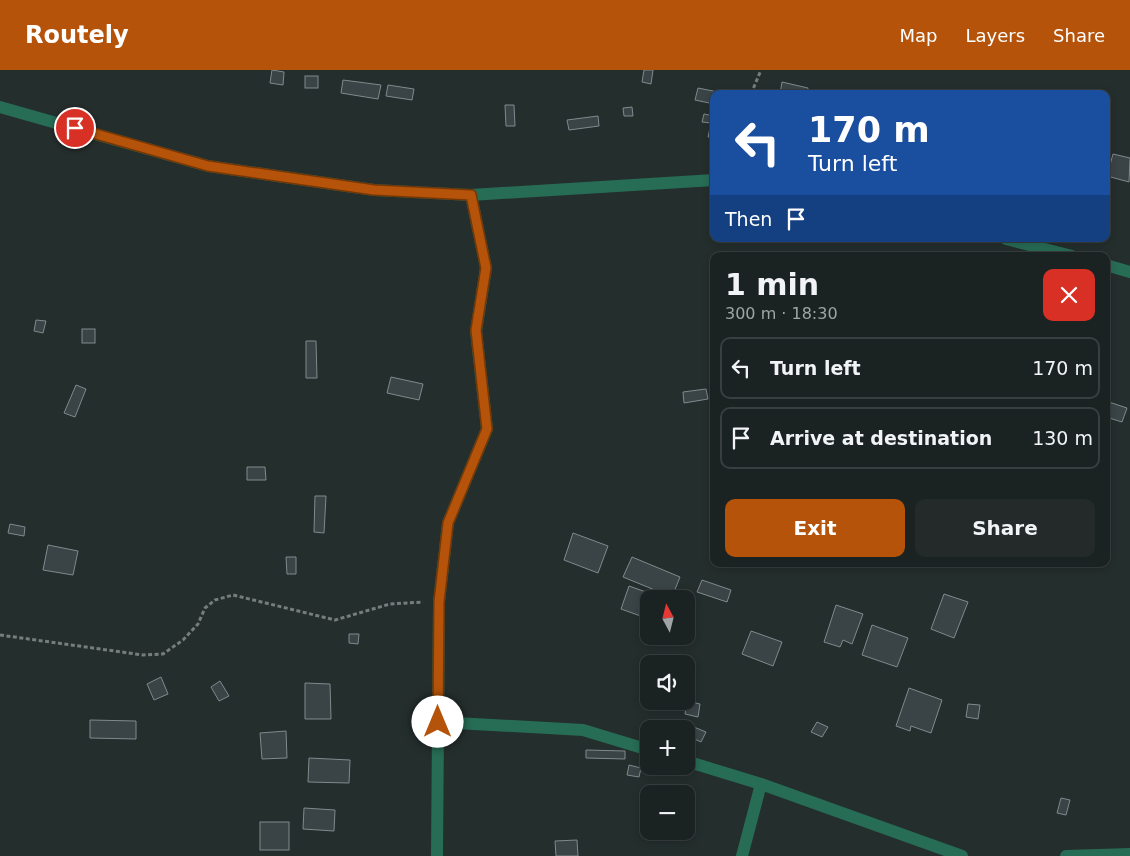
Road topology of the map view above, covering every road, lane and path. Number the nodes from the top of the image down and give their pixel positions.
1 (761, 70) edge
2 (752, 90) edge
3 (0, 107) edge
4 (710, 180) edge
5 (471, 195) junction
6 (1018, 242) edge
7 (1056, 252) edge
8 (1110, 266) edge
9 (1130, 272) edge
10 (439, 602) junction
11 (0, 635) edge
12 (438, 722) junction
13 (640, 747) edge
14 (695, 764) edge
15 (761, 784) junction
16 (1130, 854) edge
17 (437, 856) edge
18 (742, 856) edge
19 (962, 856) edge
20 (1066, 856) edge

1 - 2 path
3 - 5 street
4 - 5 street
5 - 10 street
6 - 7 street
8 - 9 street
10 - 11 path
10 - 12 street
12 - 13 street
12 - 17 street
14 - 15 street
15 - 18 street
15 - 19 street
16 - 20 street

